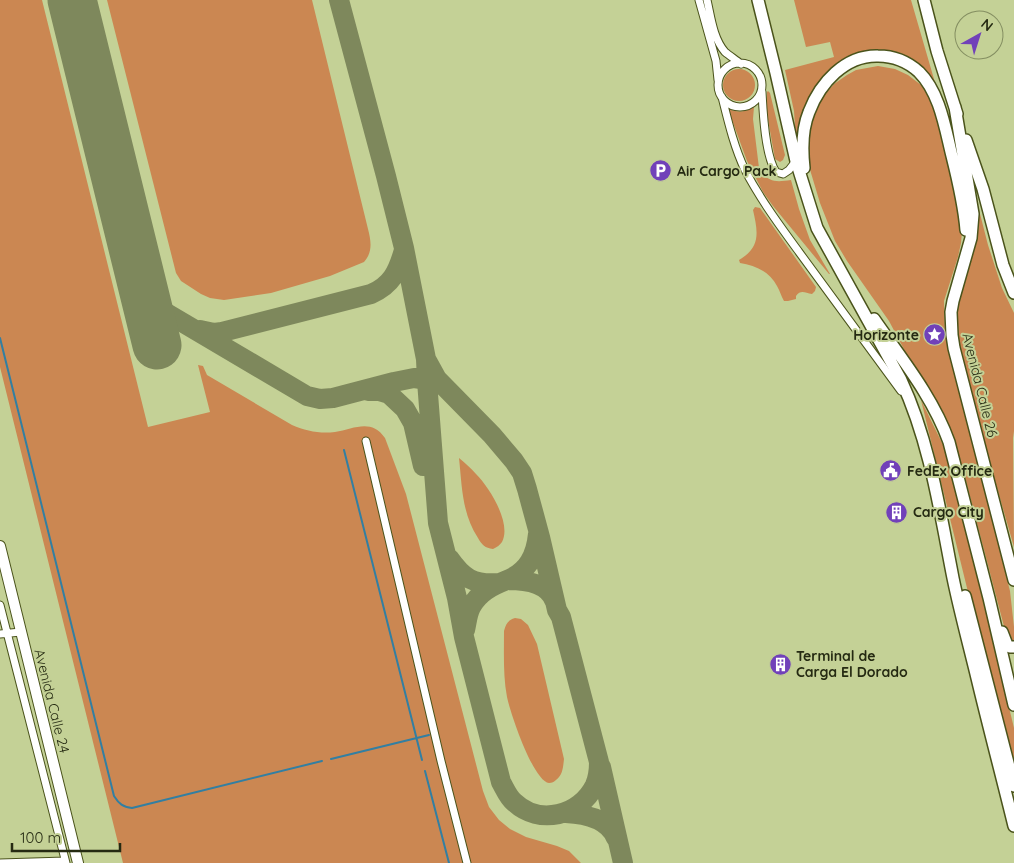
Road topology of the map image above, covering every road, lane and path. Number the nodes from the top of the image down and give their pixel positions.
1 (699, 0) edge
2 (707, 0) edge
3 (758, 0) edge
4 (924, 0) edge
5 (741, 64) junction
6 (718, 83) junction
7 (761, 90) junction
8 (722, 97) junction
9 (955, 107) junction
10 (796, 160) junction
11 (807, 198) junction
12 (967, 252) junction
13 (832, 257) junction
14 (1014, 293) edge
15 (910, 403) junction
16 (366, 441) dead end
17 (941, 516) junction
18 (1003, 534) junction
19 (0, 546) edge
20 (1014, 563) edge
21 (1014, 580) edge
22 (989, 598) junction
23 (0, 605) edge
24 (21, 632) junction
25 (4, 634) edge
26 (1014, 647) edge
27 (1014, 705) edge
28 (1014, 786) edge
29 (64, 808) junction
30 (56, 826) junction
31 (1014, 826) edge
32 (0, 862) edge
33 (33, 862) edge
34 (65, 862) edge
35 (78, 863) edge
36 (467, 863) edge

1 - 6 street
2 - 5 street
3 - 10 main road
4 - 9 main road, Avenida Calle 26
5 - 6 street
5 - 7 street
6 - 8 street
7 - 8 street
7 - 10 street
8 - 15 street
9 - 12 main road, Avenida Calle 26
9 - 14 main road, Avenida Calle 26
10 - 11 main road
11 - 12 main road
11 - 13 main road
12 - 18 main road, Avenida Calle 26
13 - 15 main road
13 - 22 main road
15 - 17 main road
16 - 36 street
17 - 28 main road
17 - 31 main road
18 - 20 main road
18 - 21 main road, Avenida Calle 26
19 - 24 main road, Avenida Calle 24
22 - 26 main road
22 - 27 main road
23 - 25 street
24 - 25 street
24 - 29 main road, Avenida Calle 24
25 - 30 street
29 - 30 street
29 - 35 main road, Avenida Calle 24
30 - 34 street
32 - 33 street
33 - 34 street

